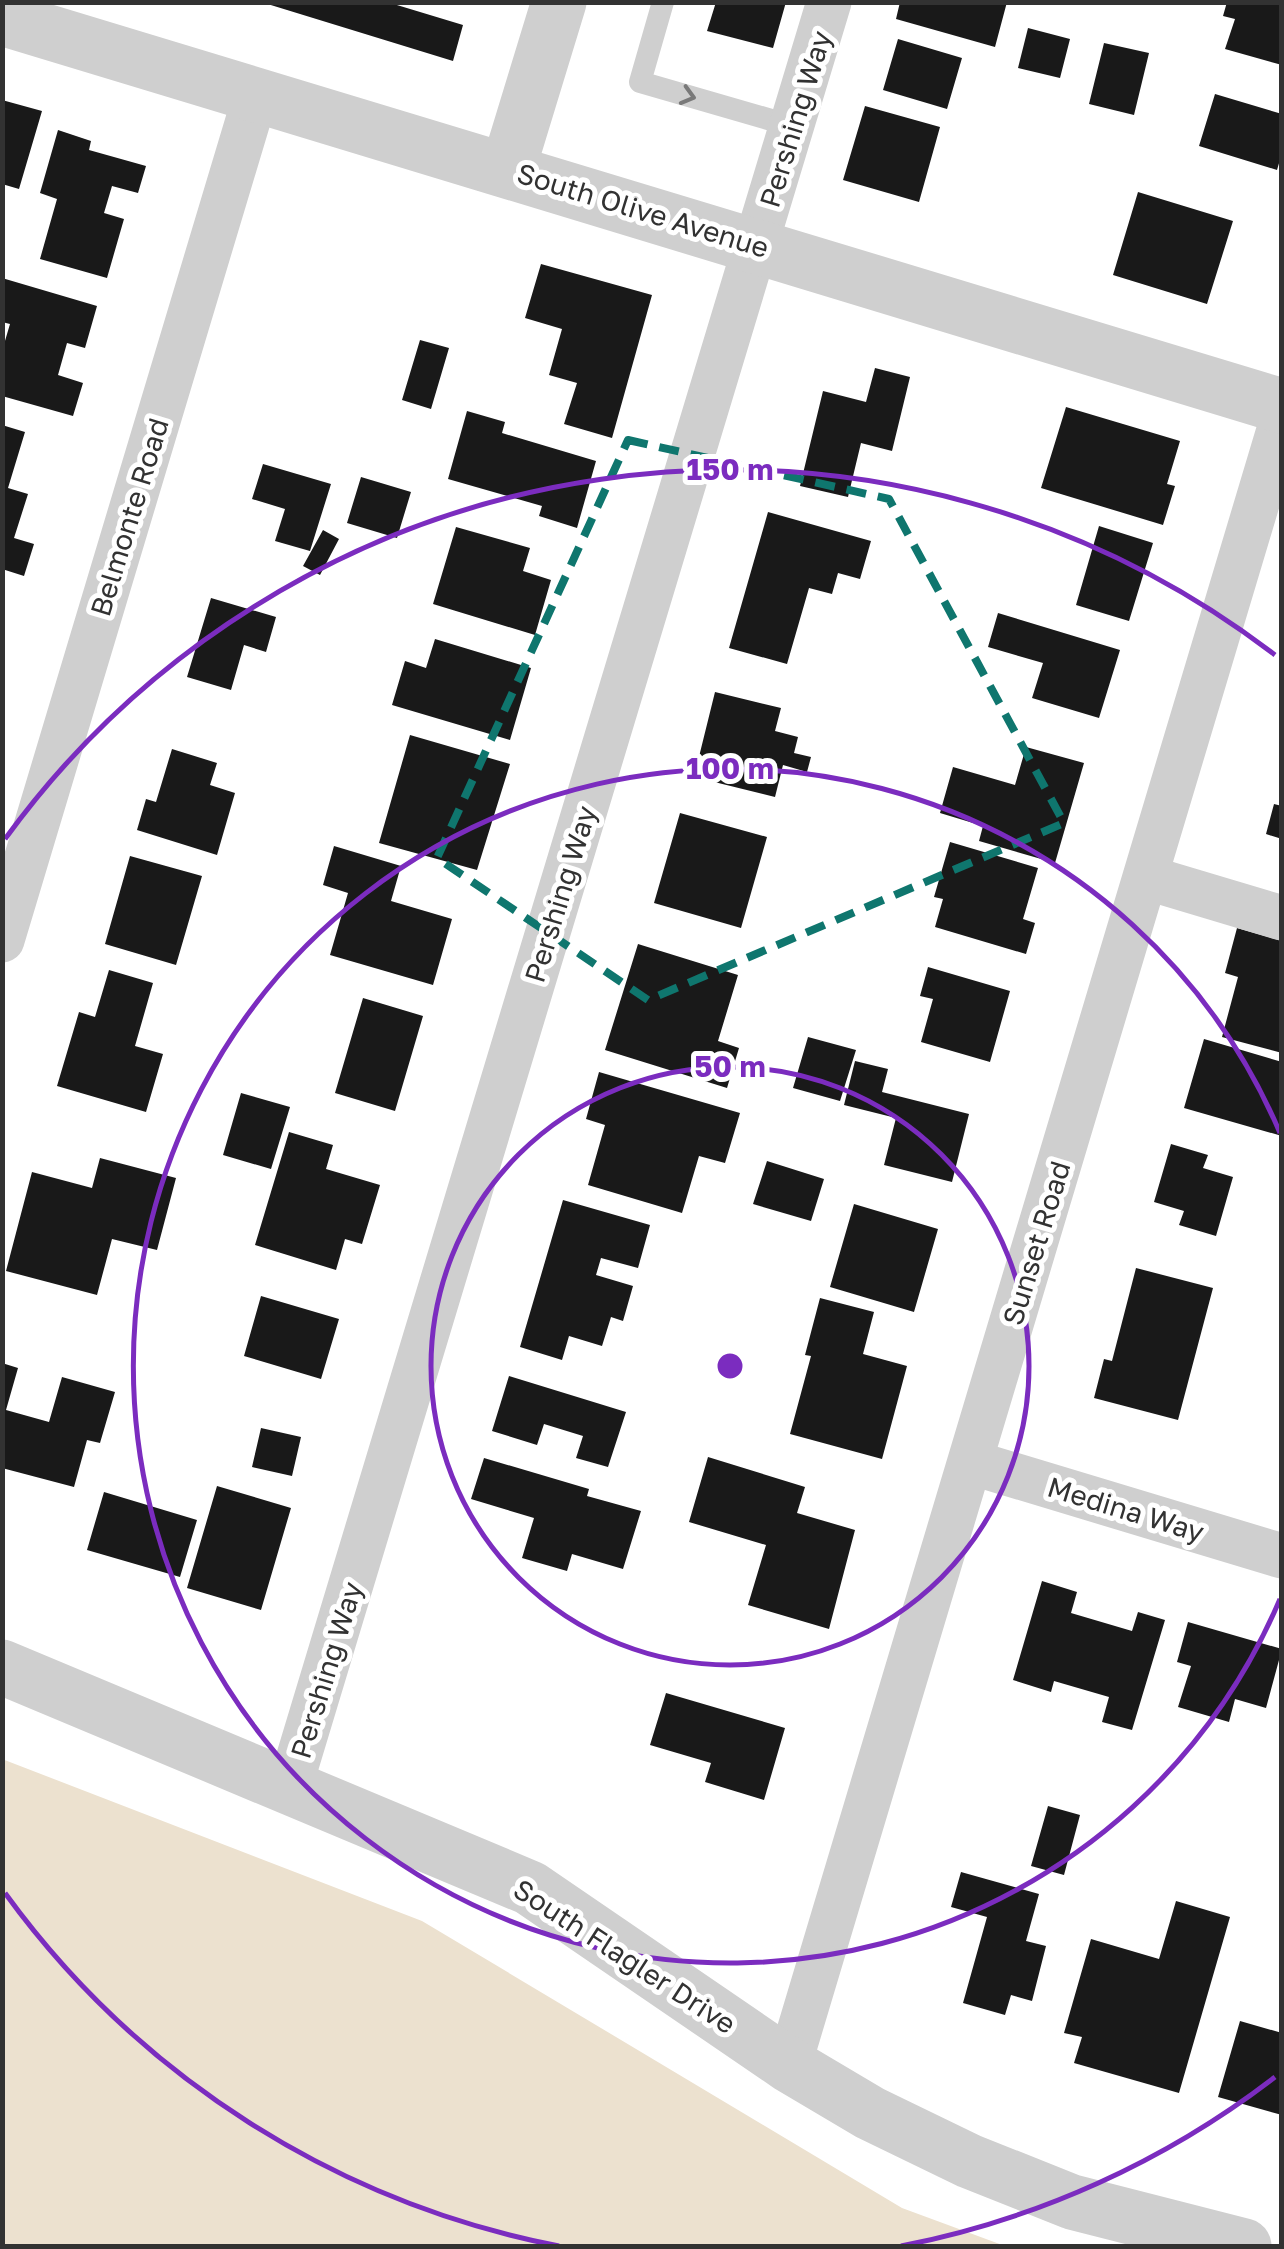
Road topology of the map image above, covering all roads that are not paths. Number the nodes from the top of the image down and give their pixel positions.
1 (559, 2) edge
2 (664, 2) edge
3 (829, 2) edge
4 (2, 18) edge
5 (256, 94) junction
6 (792, 126) junction
7 (508, 168) junction
8 (757, 245) junction
9 (1282, 406) edge
10 (1282, 420) edge
11 (1145, 876) junction
12 (1282, 918) edge
13 (2, 940) edge
14 (970, 1462) junction
15 (1282, 1556) edge
16 (2, 1667) edge
17 (290, 1786) junction
18 (789, 2065) junction
19 (1244, 2246) edge

1 - 7 street
2 -> 6 lane
3 - 6 street, Pershing Way
4 - 5 street, South Olive Avenue
5 - 7 street, South Olive Avenue
5 - 13 street, Belmonte Road
6 - 8 street, Pershing Way
7 - 8 street, South Olive Avenue
8 - 9 street, South Olive Avenue
8 - 17 street, Pershing Way
10 - 11 street, Sunset Road
11 - 12 street
11 - 14 street, Sunset Road
14 - 15 street, Medina Way
14 - 18 street, Sunset Road
16 - 17 street, South Flagler Drive
17 - 18 street, South Flagler Drive
18 - 19 street, South Flagler Drive

